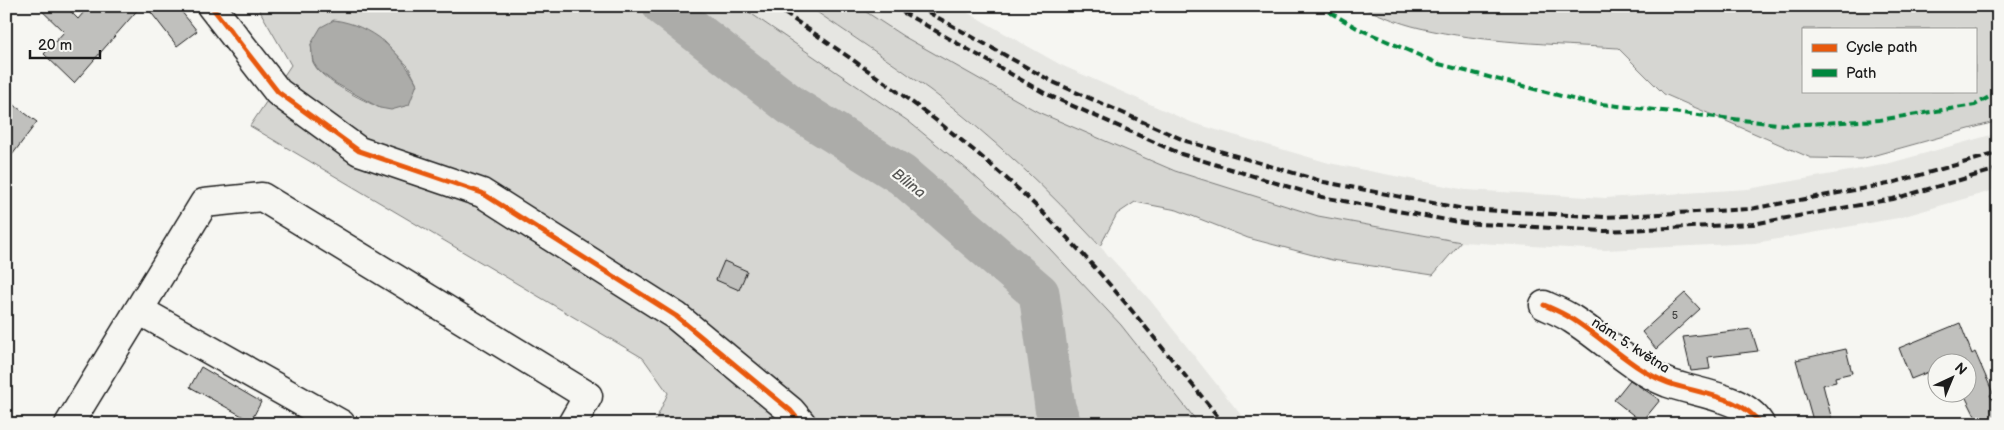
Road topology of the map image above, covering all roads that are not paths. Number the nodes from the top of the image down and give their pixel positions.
1 (211, 6) edge
2 (1544, 305) dead end
3 (139, 310) junction
4 (69, 424) edge
5 (340, 424) edge
6 (572, 424) edge
7 (802, 424) edge
8 (1760, 424) edge

1 - 7 street
2 - 8 street, nám. 5. května
3 - 4 street
3 - 5 street
3 - 6 street

